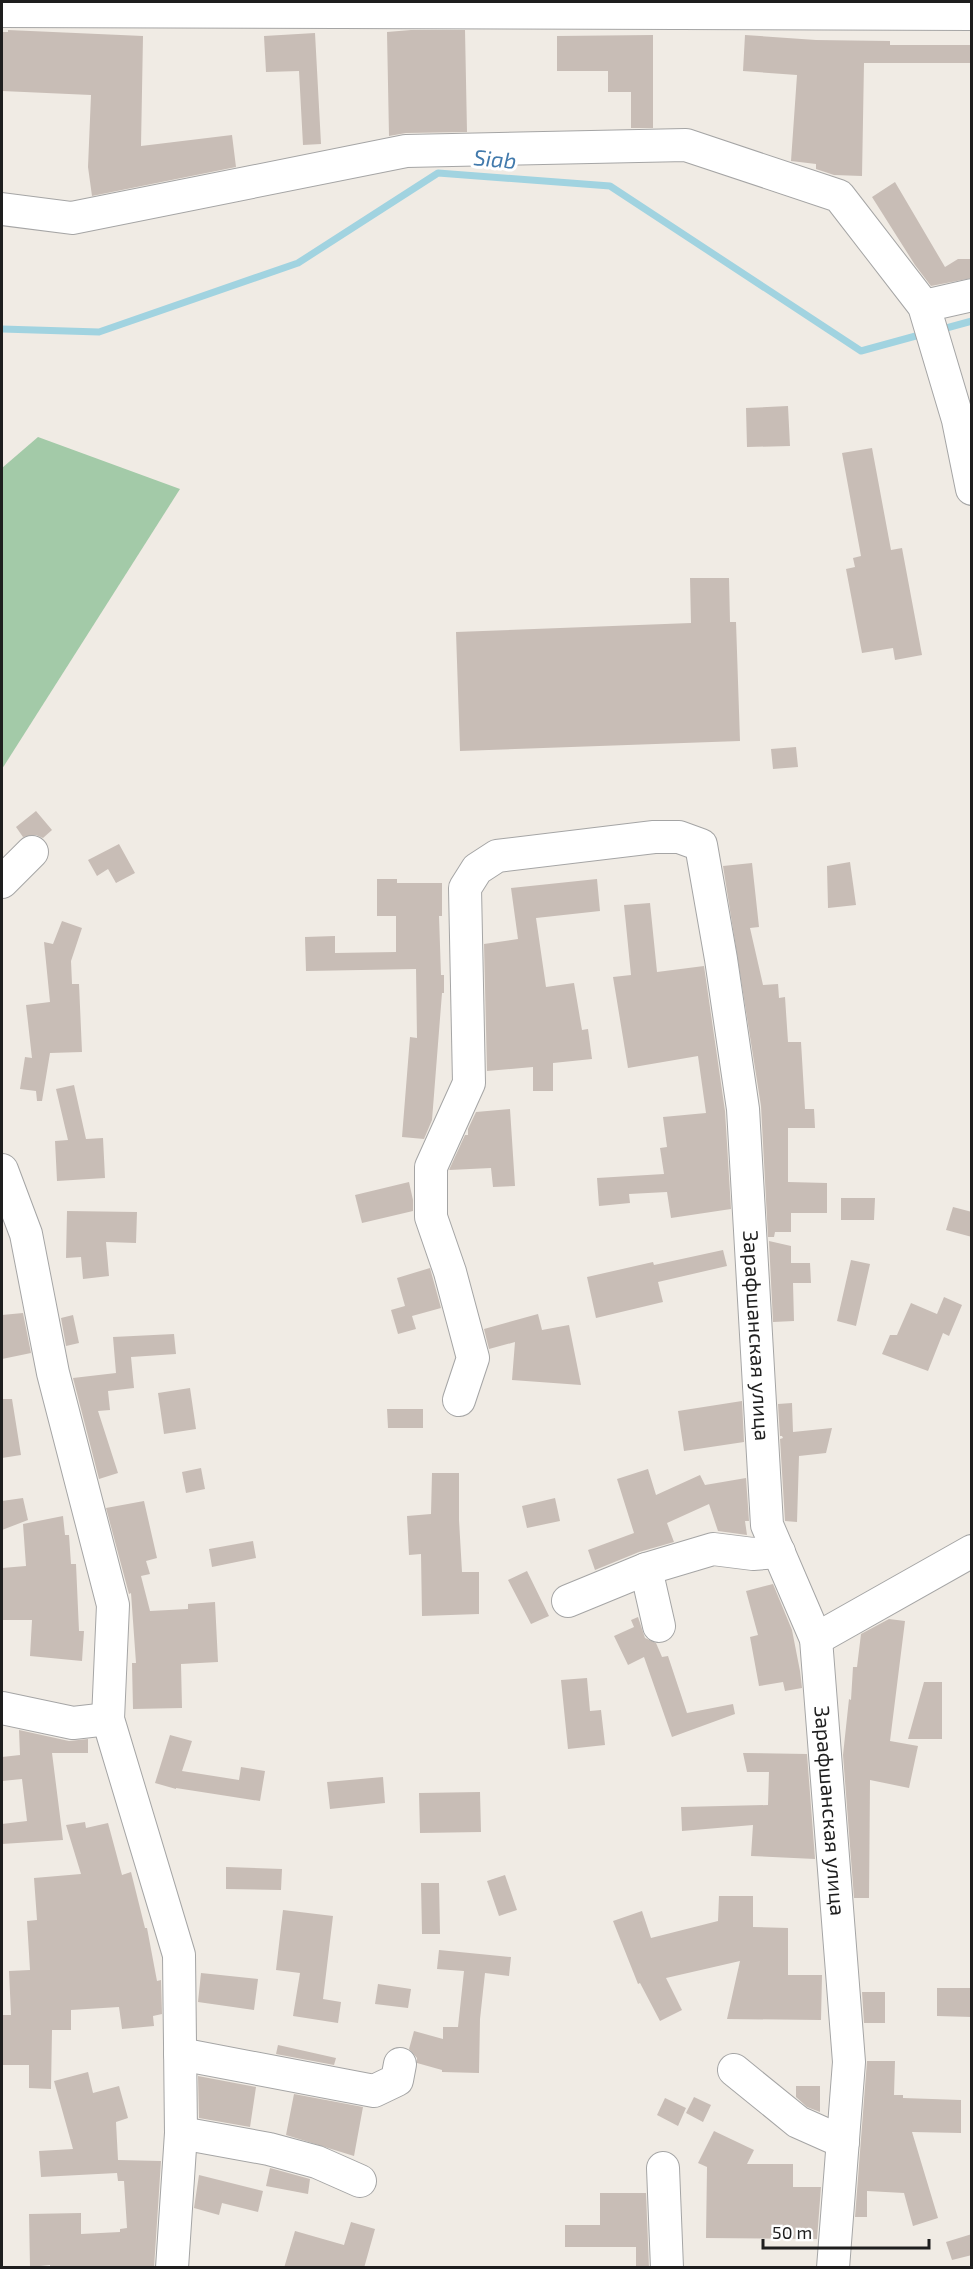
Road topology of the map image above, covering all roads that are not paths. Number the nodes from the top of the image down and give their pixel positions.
1 (578, 7) edge
2 (2, 11) edge
3 (972, 14) edge
4 (2, 209) edge
5 (972, 295) edge
6 (924, 306) junction
7 (972, 489) edge
8 (32, 852) dead end
9 (2, 882) edge
10 (2, 1170) edge
11 (459, 1400) dead end
12 (972, 1551) edge
13 (779, 1552) junction
14 (646, 1569) junction
15 (568, 1601) dead end
16 (659, 1626) dead end
17 (816, 1639) junction
18 (2, 1708) edge
19 (108, 1719) junction
20 (180, 2054) junction
21 (400, 2064) dead end
22 (734, 2070) dead end
23 (181, 2133) junction
24 (843, 2142) junction
25 (663, 2168) dead end
26 (360, 2181) dead end
27 (172, 2268) edge
28 (668, 2268) edge
29 (833, 2268) edge

1 - 2 street
1 - 3 street
4 - 6 street
5 - 6 street
6 - 7 street
8 - 9 street
10 - 19 street
11 - 13 street, Зарафшанская улица
12 - 17 street
13 - 14 street
13 - 17 street, Зарафшанская улица
14 - 15 street
14 - 16 street
17 - 24 street, Зарафшанская улица
18 - 19 street
19 - 20 street
20 - 21 street
20 - 23 street
22 - 24 street
23 - 26 street
23 - 27 street
24 - 29 street, Зарафшанская улица
25 - 28 street

